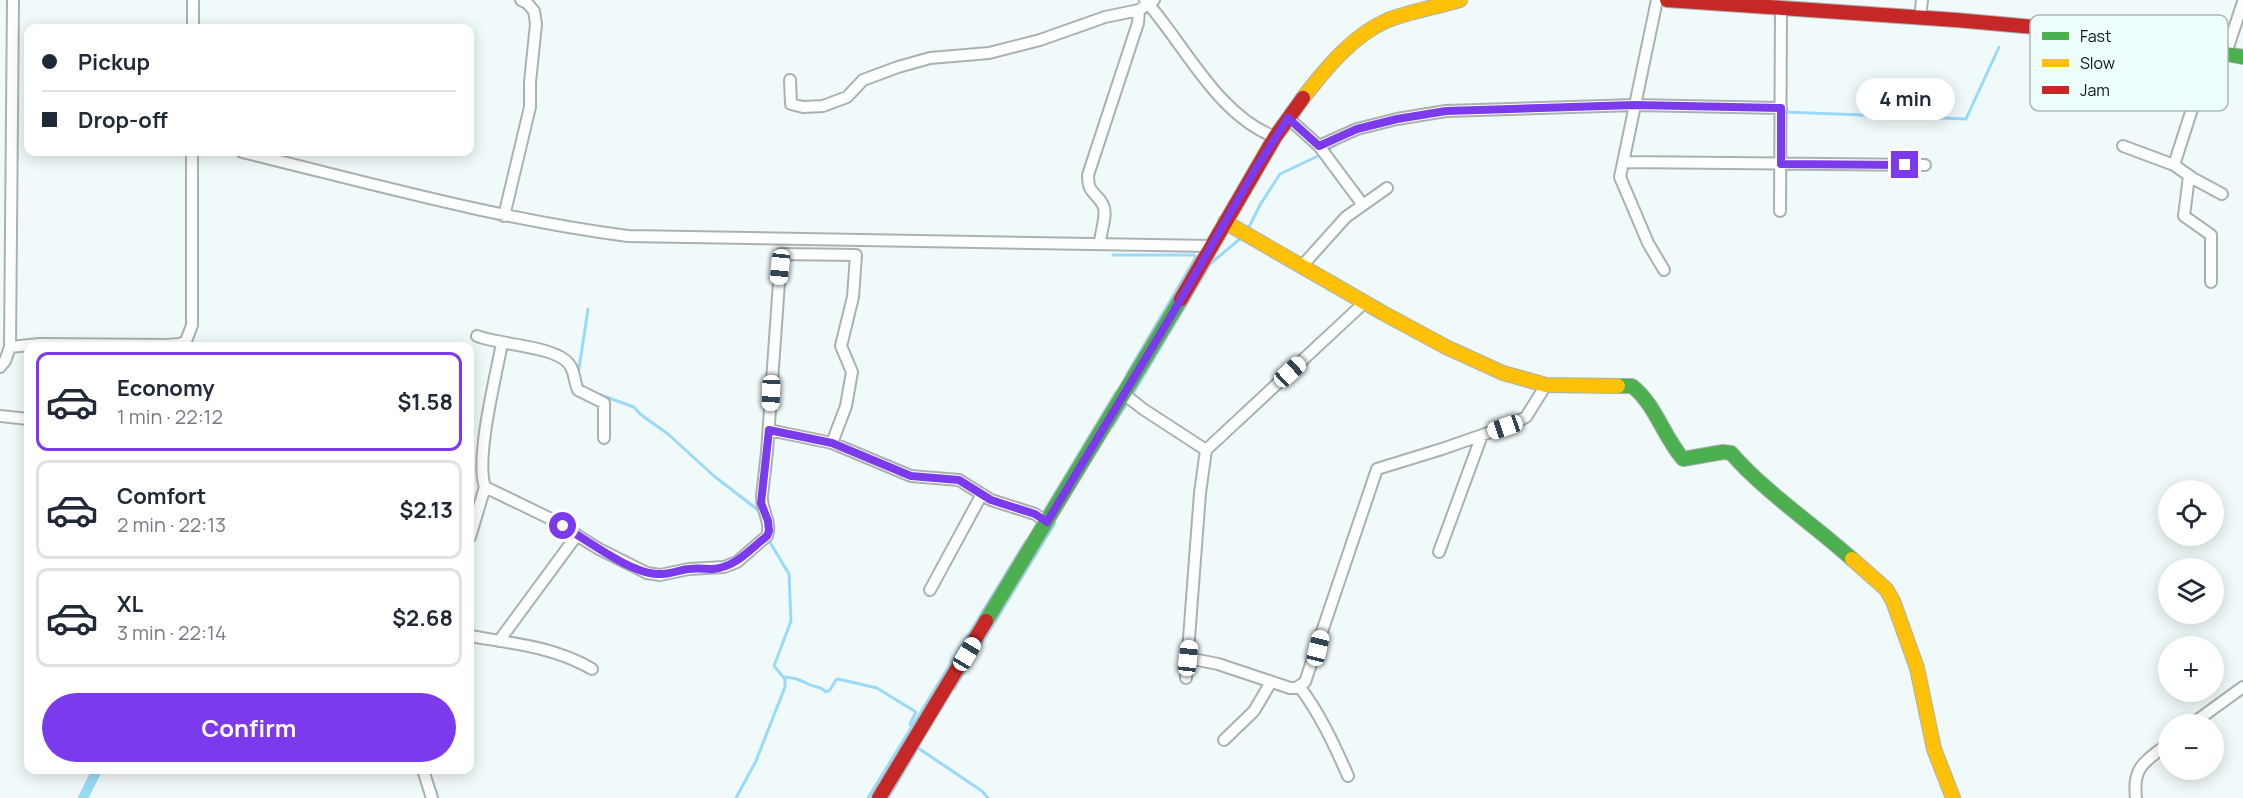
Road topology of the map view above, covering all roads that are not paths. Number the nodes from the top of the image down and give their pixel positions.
1 (13, 0) edge
2 (193, 0) edge
3 (520, 0) edge
4 (1460, 0) edge
5 (1657, 0) edge
6 (1667, 0) edge
7 (1922, 0) edge
8 (2243, 2) edge
9 (1147, 3) edge
10 (1738, 3) edge
11 (1417, 5) edge
12 (1781, 9) junction
13 (1920, 18) junction
14 (193, 24) edge
15 (2030, 25) edge
16 (2228, 47) edge
17 (2228, 53) edge
18 (2243, 57) edge
19 (790, 80) dead end
20 (1635, 105) junction
21 (1781, 108) junction
22 (2192, 111) edge
23 (1288, 118) junction
24 (1275, 137) junction
25 (1319, 146) junction
26 (2124, 146) dead end
27 (192, 156) edge
28 (258, 156) edge
29 (1623, 162) junction
30 (1781, 164) junction
31 (1925, 165) dead end
32 (2174, 165) junction
33 (2189, 176) junction
34 (1387, 188) dead end
35 (2223, 194) dead end
36 (1363, 205) junction
37 (1780, 211) dead end
38 (504, 216) junction
39 (1225, 222) junction
40 (1100, 244) junction
41 (1212, 246) junction
42 (1302, 266) junction
43 (1664, 270) dead end
44 (2211, 282) dead end
45 (1365, 302) junction
46 (477, 336) dead end
47 (183, 342) edge
48 (502, 343) junction
49 (24, 346) edge
50 (10, 347) junction
51 (0, 367) edge
52 (1546, 385) junction
53 (1124, 394) junction
54 (0, 416) edge
55 (24, 419) edge
56 (769, 430) junction
57 (1482, 435) junction
58 (604, 438) dead end
59 (832, 443) junction
60 (1206, 450) junction
61 (485, 487) junction
62 (982, 494) junction
63 (474, 520) edge
64 (1047, 522) junction
65 (577, 535) junction
66 (1439, 552) dead end
67 (930, 590) dead end
68 (474, 637) edge
69 (499, 641) junction
70 (1188, 658) junction
71 (592, 669) dead end
72 (1186, 678) dead end
73 (1271, 682) junction
74 (1299, 686) junction
75 (2243, 687) edge
76 (2206, 714) edge
77 (1224, 740) dead end
78 (2158, 752) edge
79 (424, 774) edge
80 (1348, 776) dead end
81 (432, 798) edge
82 (879, 798) edge
83 (1953, 798) edge
84 (2136, 798) edge

1 - 50 street
2 - 14 street
3 - 38 street
4 - 11 street
5 - 20 street
6 - 10 street
7 - 13 street
8 - 16 street
9 - 19 street
9 - 24 street
9 - 40 street
10 - 12 street
11 - 23 street
12 - 13 street
12 - 21 street
13 - 15 street
17 - 18 street
20 - 21 street
20 - 25 street
20 - 29 street
21 - 30 street
22 - 32 street
23 - 24 street
23 - 25 street
24 - 39 street
25 - 36 street
26 - 32 street
27 - 47 street
28 - 38 street
29 - 30 street
29 - 43 street
30 - 31 street
30 - 37 street
32 - 33 street
33 - 35 street
33 - 44 street
34 - 36 street
36 - 42 street
38 - 40 street
39 - 41 street
39 - 42 street
40 - 41 street
41 - 53 street
42 - 45 street
45 - 52 street
45 - 60 street
46 - 48 street
48 - 58 street
48 - 61 street
49 - 50 street
50 - 51 street
52 - 57 street
52 - 83 street
53 - 60 street
53 - 64 street
54 - 55 street
56 - 59 street
56 - 59 street
56 - 65 street
57 - 66 street
57 - 74 street
59 - 62 street
60 - 70 street
61 - 63 street
61 - 65 street
62 - 64 street
62 - 67 street
64 - 82 street
65 - 69 street
68 - 69 street
69 - 71 street
70 - 72 street
70 - 73 street
73 - 74 street
73 - 77 street
74 - 80 street
75 - 76 street
78 - 84 street
79 - 81 street

